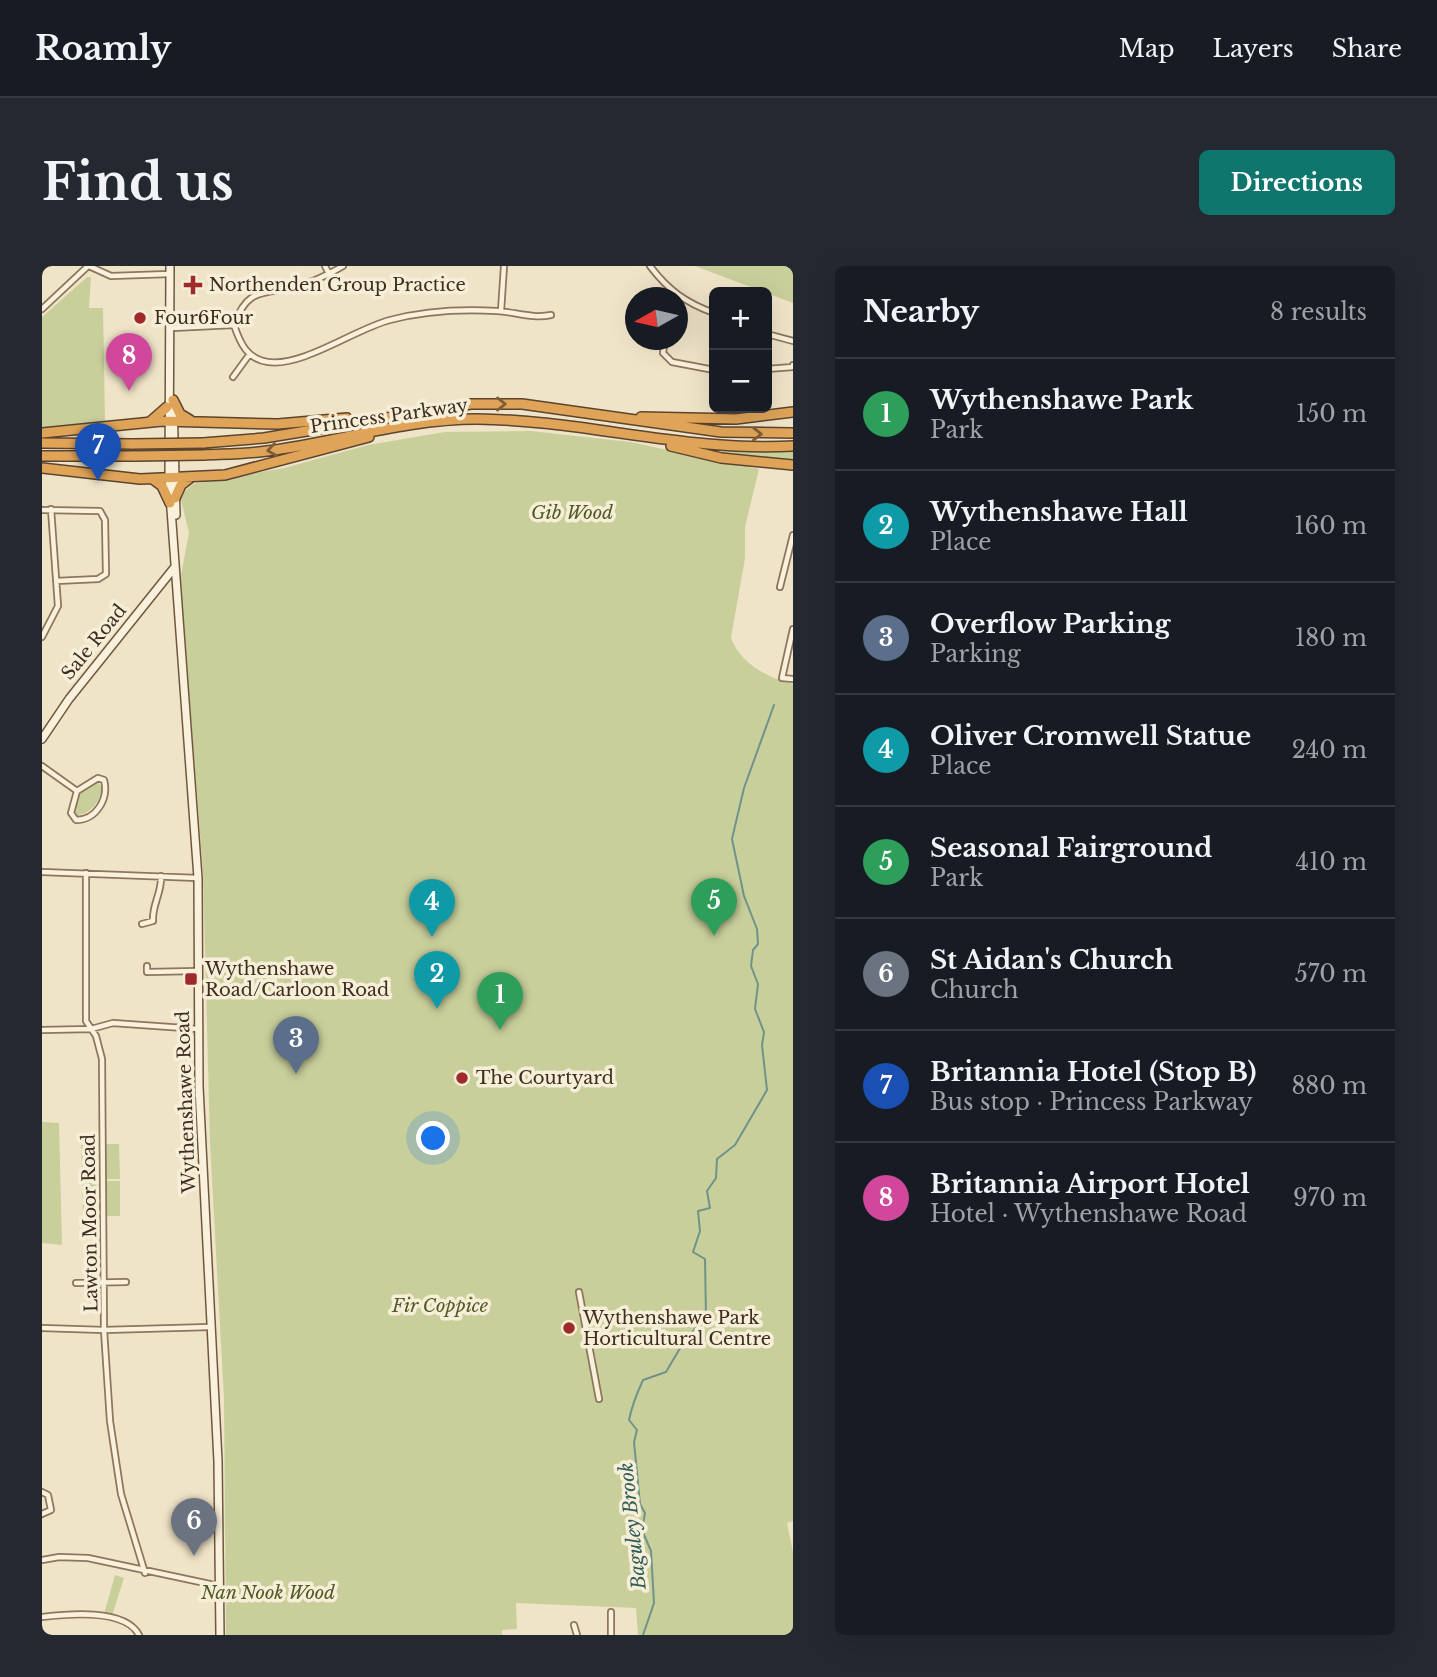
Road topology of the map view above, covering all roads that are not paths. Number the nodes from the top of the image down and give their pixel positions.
1 (88, 266) edge
2 (325, 266) edge
3 (343, 266) edge
4 (503, 266) edge
5 (650, 266) edge
6 (170, 270) edge
7 (329, 274) junction
8 (666, 287) edge
9 (688, 303) edge
10 (42, 309) edge
11 (709, 311) edge
12 (501, 312) junction
13 (551, 315) dead end
14 (234, 325) junction
15 (172, 328) junction
16 (772, 335) edge
17 (793, 341) edge
18 (663, 350) edge
19 (249, 355) junction
20 (793, 365) edge
21 (709, 369) edge
22 (772, 369) edge
23 (233, 377) dead end
24 (170, 403) junction
25 (793, 412) edge
26 (384, 416) junction
27 (611, 417) junction
28 (190, 420) junction
29 (171, 421) junction
30 (150, 422) junction
31 (411, 425) junction
32 (609, 431) junction
33 (42, 433) edge
34 (793, 433) edge
35 (42, 443) edge
36 (793, 446) edge
37 (42, 457) edge
38 (793, 466) edge
39 (42, 468) edge
40 (172, 478) junction
41 (190, 478) junction
42 (150, 479) junction
43 (173, 500) junction
44 (51, 509) junction
45 (42, 510) edge
46 (793, 535) edge
47 (792, 547) edge
48 (174, 568) junction
49 (56, 581) junction
50 (780, 587) dead end
51 (793, 629) edge
52 (42, 637) edge
53 (793, 679) edge
54 (42, 739) edge
55 (42, 766) edge
56 (77, 791) junction
57 (42, 872) edge
58 (86, 873) junction
59 (161, 876) junction
60 (198, 878) junction
61 (142, 924) dead end
62 (197, 971) junction
63 (147, 972) dead end
64 (91, 1029) junction
65 (198, 1029) junction
66 (42, 1030) edge
67 (105, 1282) junction
68 (126, 1282) dead end
69 (76, 1283) dead end
70 (579, 1292) dead end
71 (211, 1327) junction
72 (42, 1328) edge
73 (104, 1330) junction
74 (599, 1399) dead end
75 (42, 1492) edge
76 (42, 1514) edge
77 (42, 1560) edge
78 (145, 1573) junction
79 (219, 1587) junction
80 (611, 1612) dead end
81 (42, 1617) edge
82 (574, 1625) dead end
83 (139, 1635) edge
84 (220, 1635) edge
85 (576, 1635) edge
86 (611, 1635) edge

1 - 6 street
1 - 10 street
2 - 7 street
3 - 7 street
4 - 12 street
5 - 8 street
6 - 15 main road, Wythenshawe Road
7 - 14 street
9 - 11 street
12 - 13 street
12 - 19 street
14 - 15 street
14 - 19 street
15 - 24 main road, Wythenshawe Road
16 - 17 street
18 - 21 street
19 - 23 street
20 - 22 street
24 - 28 highway
24 - 29 main road, Wythenshawe Road
24 - 30 highway
25 - 27 highway
26 -> 27 highway, Princess Parkway
26 - 28 highway
26 - 35 highway, Princess Parkway, bridge
27 -> 34 highway, Princess Parkway
28 - 29 highway
29 - 30 highway
29 - 40 main road, Wythenshawe Road
30 - 33 highway
31 - 32 highway, Princess Parkway
31 -> 37 highway, Princess Parkway, bridge
31 - 41 highway
32 - 36 highway, Princess Parkway
32 - 38 highway
39 - 42 highway
40 - 41 highway
40 - 42 highway
40 - 43 main road, Wythenshawe Road
41 - 43 highway
42 - 43 highway
43 - 48 main road, Wythenshawe Road
44 - 45 street
44 - 49 street
44 - 49 street
46 - 47 street
47 - 50 street
48 - 54 main road, Sale Road
48 - 60 main road, Wythenshawe Road
49 - 52 street
51 - 53 street
55 - 56 street
56 - 56 street
57 - 58 street
58 - 59 street
58 - 64 street, Lawton Moor Road
59 - 60 street
59 - 61 street
60 - 62 main road, Wythenshawe Road
62 - 63 street
62 - 65 main road, Wythenshawe Road
64 - 65 street
64 - 66 street
64 - 67 street, Lawton Moor Road
65 - 71 main road, Wythenshawe Road
67 - 68 street
67 - 69 street
67 - 73 street, Lawton Moor Road
70 - 74 street
71 - 73 street
71 - 79 main road, Wythenshawe Road
72 - 73 street
73 - 78 street, Lawton Moor Road
75 - 76 street
77 - 78 street
78 - 79 street
79 - 84 main road, Wythenshawe Road
80 - 86 street
81 - 83 street
82 - 85 street

